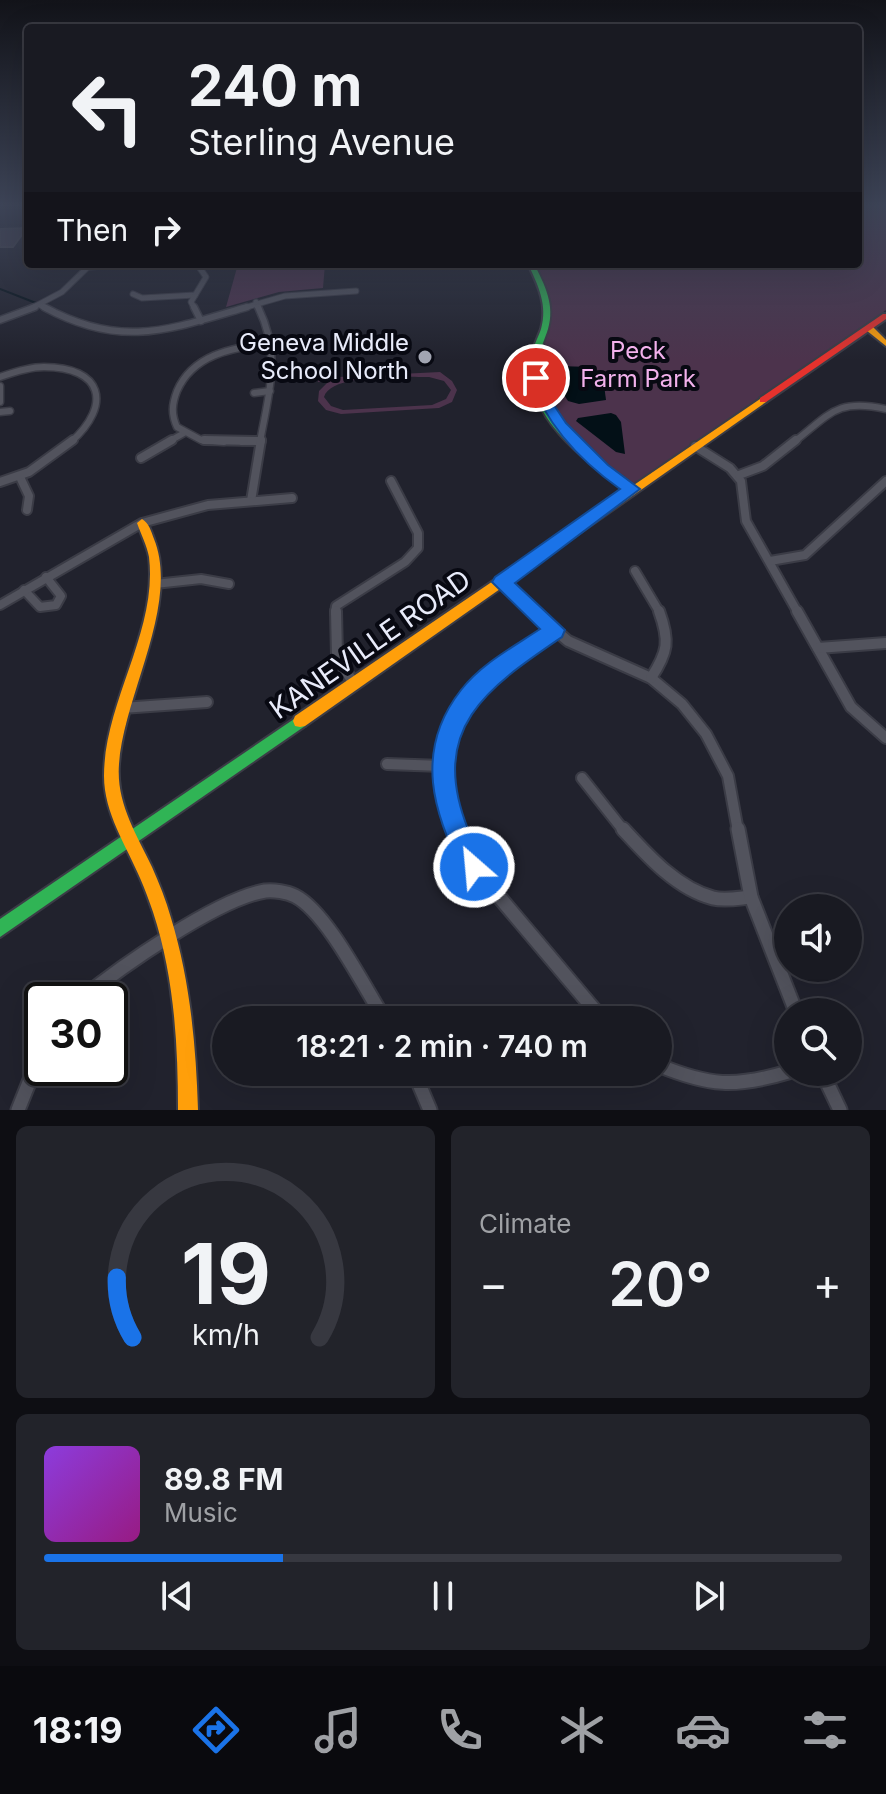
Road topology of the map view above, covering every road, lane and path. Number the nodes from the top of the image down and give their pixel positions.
1 (88, 268) edge
2 (203, 268) edge
3 (533, 268) edge
4 (356, 291) dead end
5 (133, 294) dead end
6 (195, 295) junction
7 (256, 302) junction
8 (40, 305) junction
9 (886, 316) edge
10 (0, 320) edge
11 (201, 321) junction
12 (869, 328) junction
13 (144, 331) junction
14 (142, 341) dead end
15 (273, 342) junction
16 (886, 344) edge
17 (0, 377) edge
18 (105, 382) dead end
19 (0, 386) edge
20 (95, 386) junction
21 (270, 391) junction
22 (254, 393) dead end
23 (0, 402) edge
24 (886, 409) edge
25 (10, 411) dead end
26 (0, 412) edge
27 (184, 433) junction
28 (261, 441) junction
29 (695, 446) junction
30 (141, 458) dead end
31 (739, 475) junction
32 (20, 477) junction
33 (391, 481) dead end
34 (886, 481) edge
35 (0, 482) edge
36 (632, 489) junction
37 (292, 498) dead end
38 (251, 501) junction
39 (27, 510) dead end
40 (142, 523) junction
41 (770, 561) junction
42 (635, 571) dead end
43 (46, 577) junction
44 (501, 582) junction
45 (155, 584) junction
46 (229, 584) dead end
47 (24, 590) junction
48 (0, 605) edge
49 (555, 630) junction
50 (886, 643) edge
51 (818, 648) junction
52 (651, 678) junction
53 (354, 684) junction
54 (207, 702) dead end
55 (122, 708) junction
56 (886, 738) edge
57 (387, 764) dead end
58 (442, 766) junction
59 (582, 778) dead end
60 (126, 840) junction
61 (751, 897) junction
62 (0, 929) edge
63 (168, 939) junction
64 (106, 982) edge
65 (791, 998) edge
66 (376, 1006) edge
67 (591, 1006) edge
68 (672, 1071) edge
69 (774, 1077) edge
70 (28, 1086) edge
71 (420, 1086) edge
72 (829, 1086) edge
73 (18, 1110) edge
74 (188, 1110) edge
75 (430, 1110) edge
76 (840, 1110) edge

1 - 8 street
2 - 6 street
3 - 36 main road
4 - 7 street
5 - 6 street
6 - 11 street
7 - 11 street
7 - 15 street
8 - 10 street
8 - 13 street
9 - 12 main road, KANEVILLE ROAD
11 - 13 street
12 - 16 main road
12 - 29 main road, KANEVILLE ROAD
13 - 14 street
15 - 21 street
15 - 27 street
17 - 20 street
18 - 20 street
19 - 23 street
20 - 32 street
21 - 22 street
21 - 28 street
24 - 31 street
25 - 26 street
27 - 28 street
27 - 30 street
28 - 38 street
29 - 31 street
29 - 36 main road, KANEVILLE ROAD
31 - 41 street
32 - 35 street
32 - 39 street
33 - 53 street
34 - 41 street
36 - 44 main road, KANEVILLE ROAD
37 - 38 street
38 - 40 street
40 - 43 street
40 - 45 main road
41 - 51 street
42 - 52 street
43 - 47 street
43 - 47 street
44 - 49 street
44 - 53 main road, KANEVILLE ROAD
45 - 46 street
45 - 55 main road
47 - 48 street
49 - 52 street
49 - 58 street
50 - 51 street
51 - 56 street
52 - 61 street
53 - 60 main road, KANEVILLE ROAD
54 - 55 street
55 - 60 main road
57 - 58 street
58 - 67 street
59 - 61 street
60 - 62 main road, KANEVILLE ROAD
60 - 63 main road
61 - 65 street
63 - 64 street
63 - 66 street
63 - 74 main road
68 - 69 street
70 - 73 street
71 - 75 street
72 - 76 street

